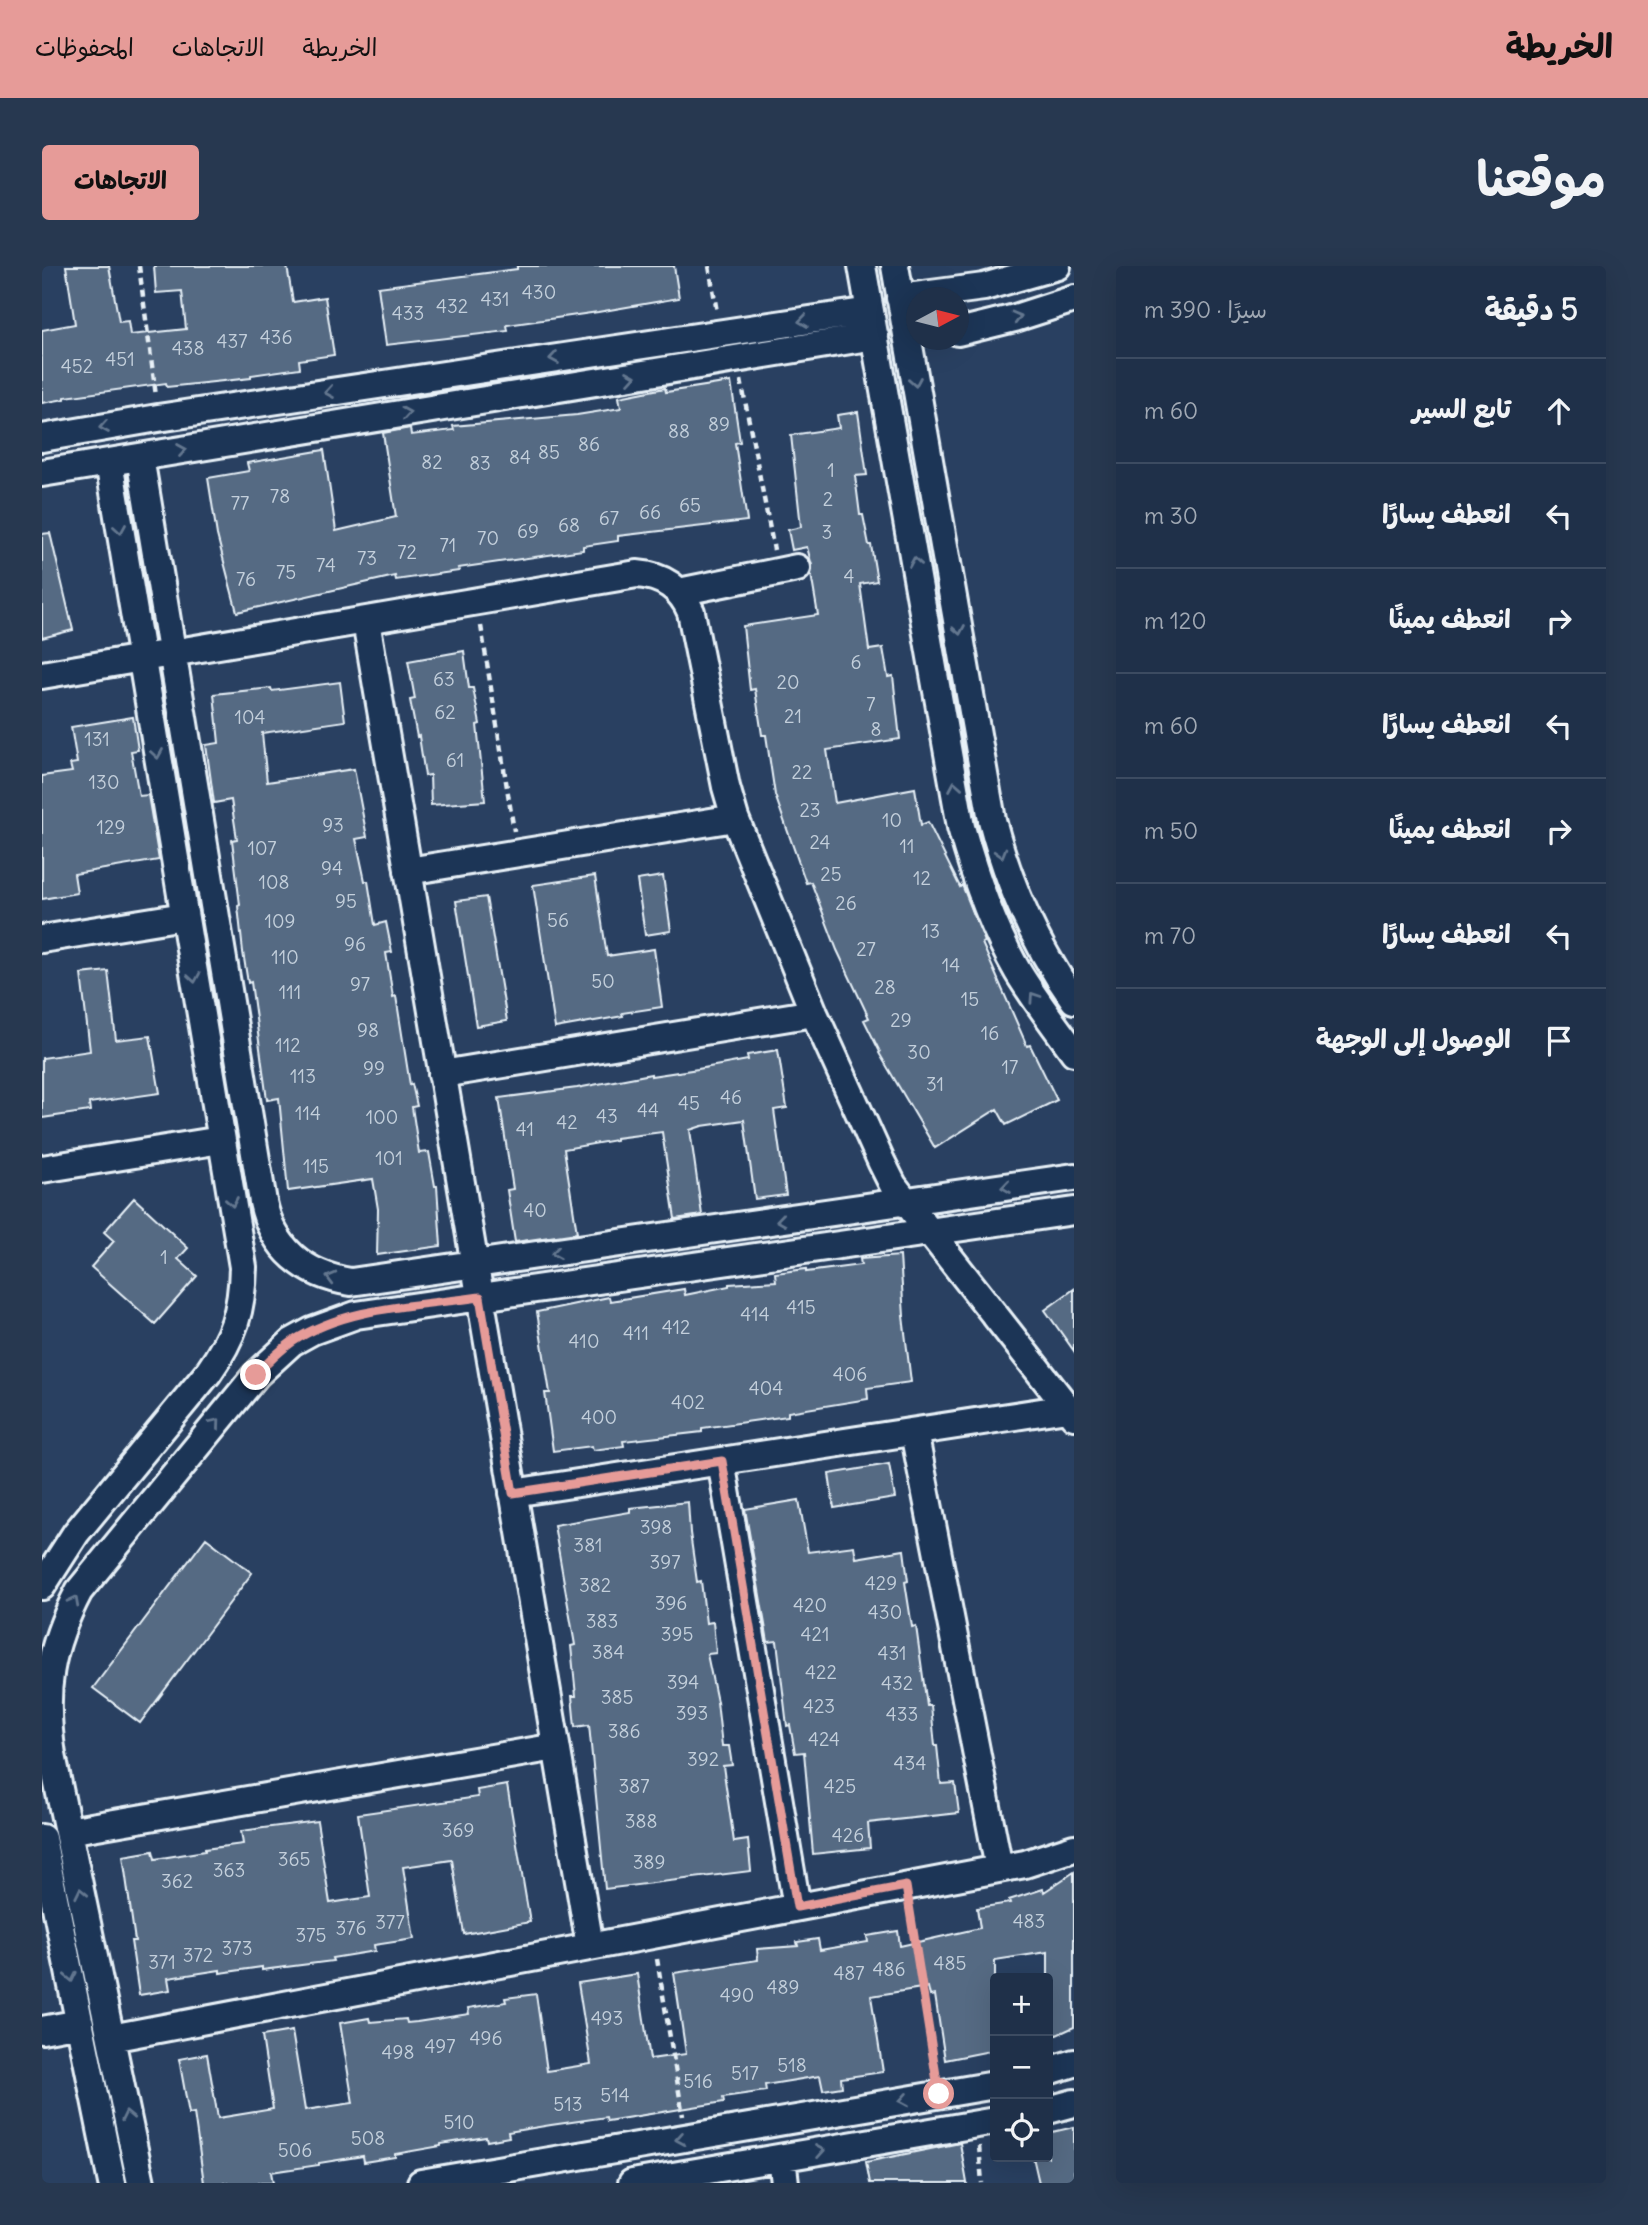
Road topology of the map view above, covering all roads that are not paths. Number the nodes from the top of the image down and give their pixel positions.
1 (862, 266) edge
2 (895, 266) edge
3 (1057, 266) edge
4 (900, 298) junction
5 (1074, 299) edge
6 (906, 313) edge
7 (873, 324) junction
8 (969, 329) edge
9 (919, 350) edge
10 (42, 438) edge
11 (140, 457) junction
12 (109, 462) junction
13 (42, 473) edge
14 (788, 570) road end
15 (679, 592) junction
16 (366, 621) junction
17 (173, 653) junction
18 (142, 658) junction
19 (42, 675) edge
20 (735, 818) junction
21 (408, 871) junction
22 (184, 916) junction
23 (42, 939) edge
24 (1074, 1000) edge
25 (814, 1013) junction
26 (1074, 1052) edge
27 (442, 1074) junction
28 (221, 1140) junction
29 (42, 1170) edge
30 (1074, 1178) edge
31 (906, 1201) junction
32 (1074, 1211) edge
33 (929, 1231) junction
34 (474, 1265) junction
35 (480, 1297) junction
36 (1071, 1412) edge
37 (914, 1432) junction
38 (722, 1461) junction
39 (513, 1493) junction
40 (45, 1576) edge
41 (556, 1747) junction
42 (68, 1830) junction
43 (42, 1838) edge
44 (1074, 1848) edge
45 (999, 1868) junction
46 (797, 1907) junction
47 (590, 1946) junction
48 (80, 2023) junction
49 (42, 2030) edge
50 (111, 2038) junction
51 (1074, 2063) edge
52 (1053, 2069) edge
53 (990, 2086) edge
54 (1074, 2103) edge
55 (1053, 2109) edge
56 (986, 2123) edge
57 (783, 2170) edge
58 (449, 2181) edge
59 (112, 2183) edge
60 (141, 2183) edge
61 (421, 2183) edge
62 (632, 2183) edge

1 - 7 street
2 - 4 street
3 - 4 street
4 - 6 street
8 -> 5 street
7 -> 10 street
11 -> 7 street
26 -> 7 street
9 -> 24 street
11 - 12 street
11 - 17 street
12 - 13 street
12 -> 18 street
14 - 15 street
15 - 16 street
15 - 20 street
16 - 17 street
16 - 21 street
17 - 18 street
34 -> 17 street
18 - 19 street
18 -> 22 street
20 - 21 street
20 - 25 street
21 - 27 street
22 - 23 street
22 -> 28 street
25 - 27 street
25 - 31 street
27 - 34 street
28 - 29 street
28 -> 40 street
30 -> 31 street
31 - 33 street
31 -> 34 street
32 - 33 street
33 - 35 street
33 - 36 street
34 - 35 street
35 - 39 street
42 -> 35 street
36 - 37 street
37 - 38 street
37 - 45 street
38 - 39 street
38 - 46 street
39 - 41 street
41 - 42 street
41 - 47 street
50 -> 42 street
43 -> 48 street
44 - 45 street
45 - 46 street
46 - 47 street
47 - 50 street
48 - 49 street
48 - 59 street
60 -> 50 street
51 - 52 street
53 -> 58 street
54 - 55 street
57 -> 56 street
57 - 62 street
58 - 61 street

